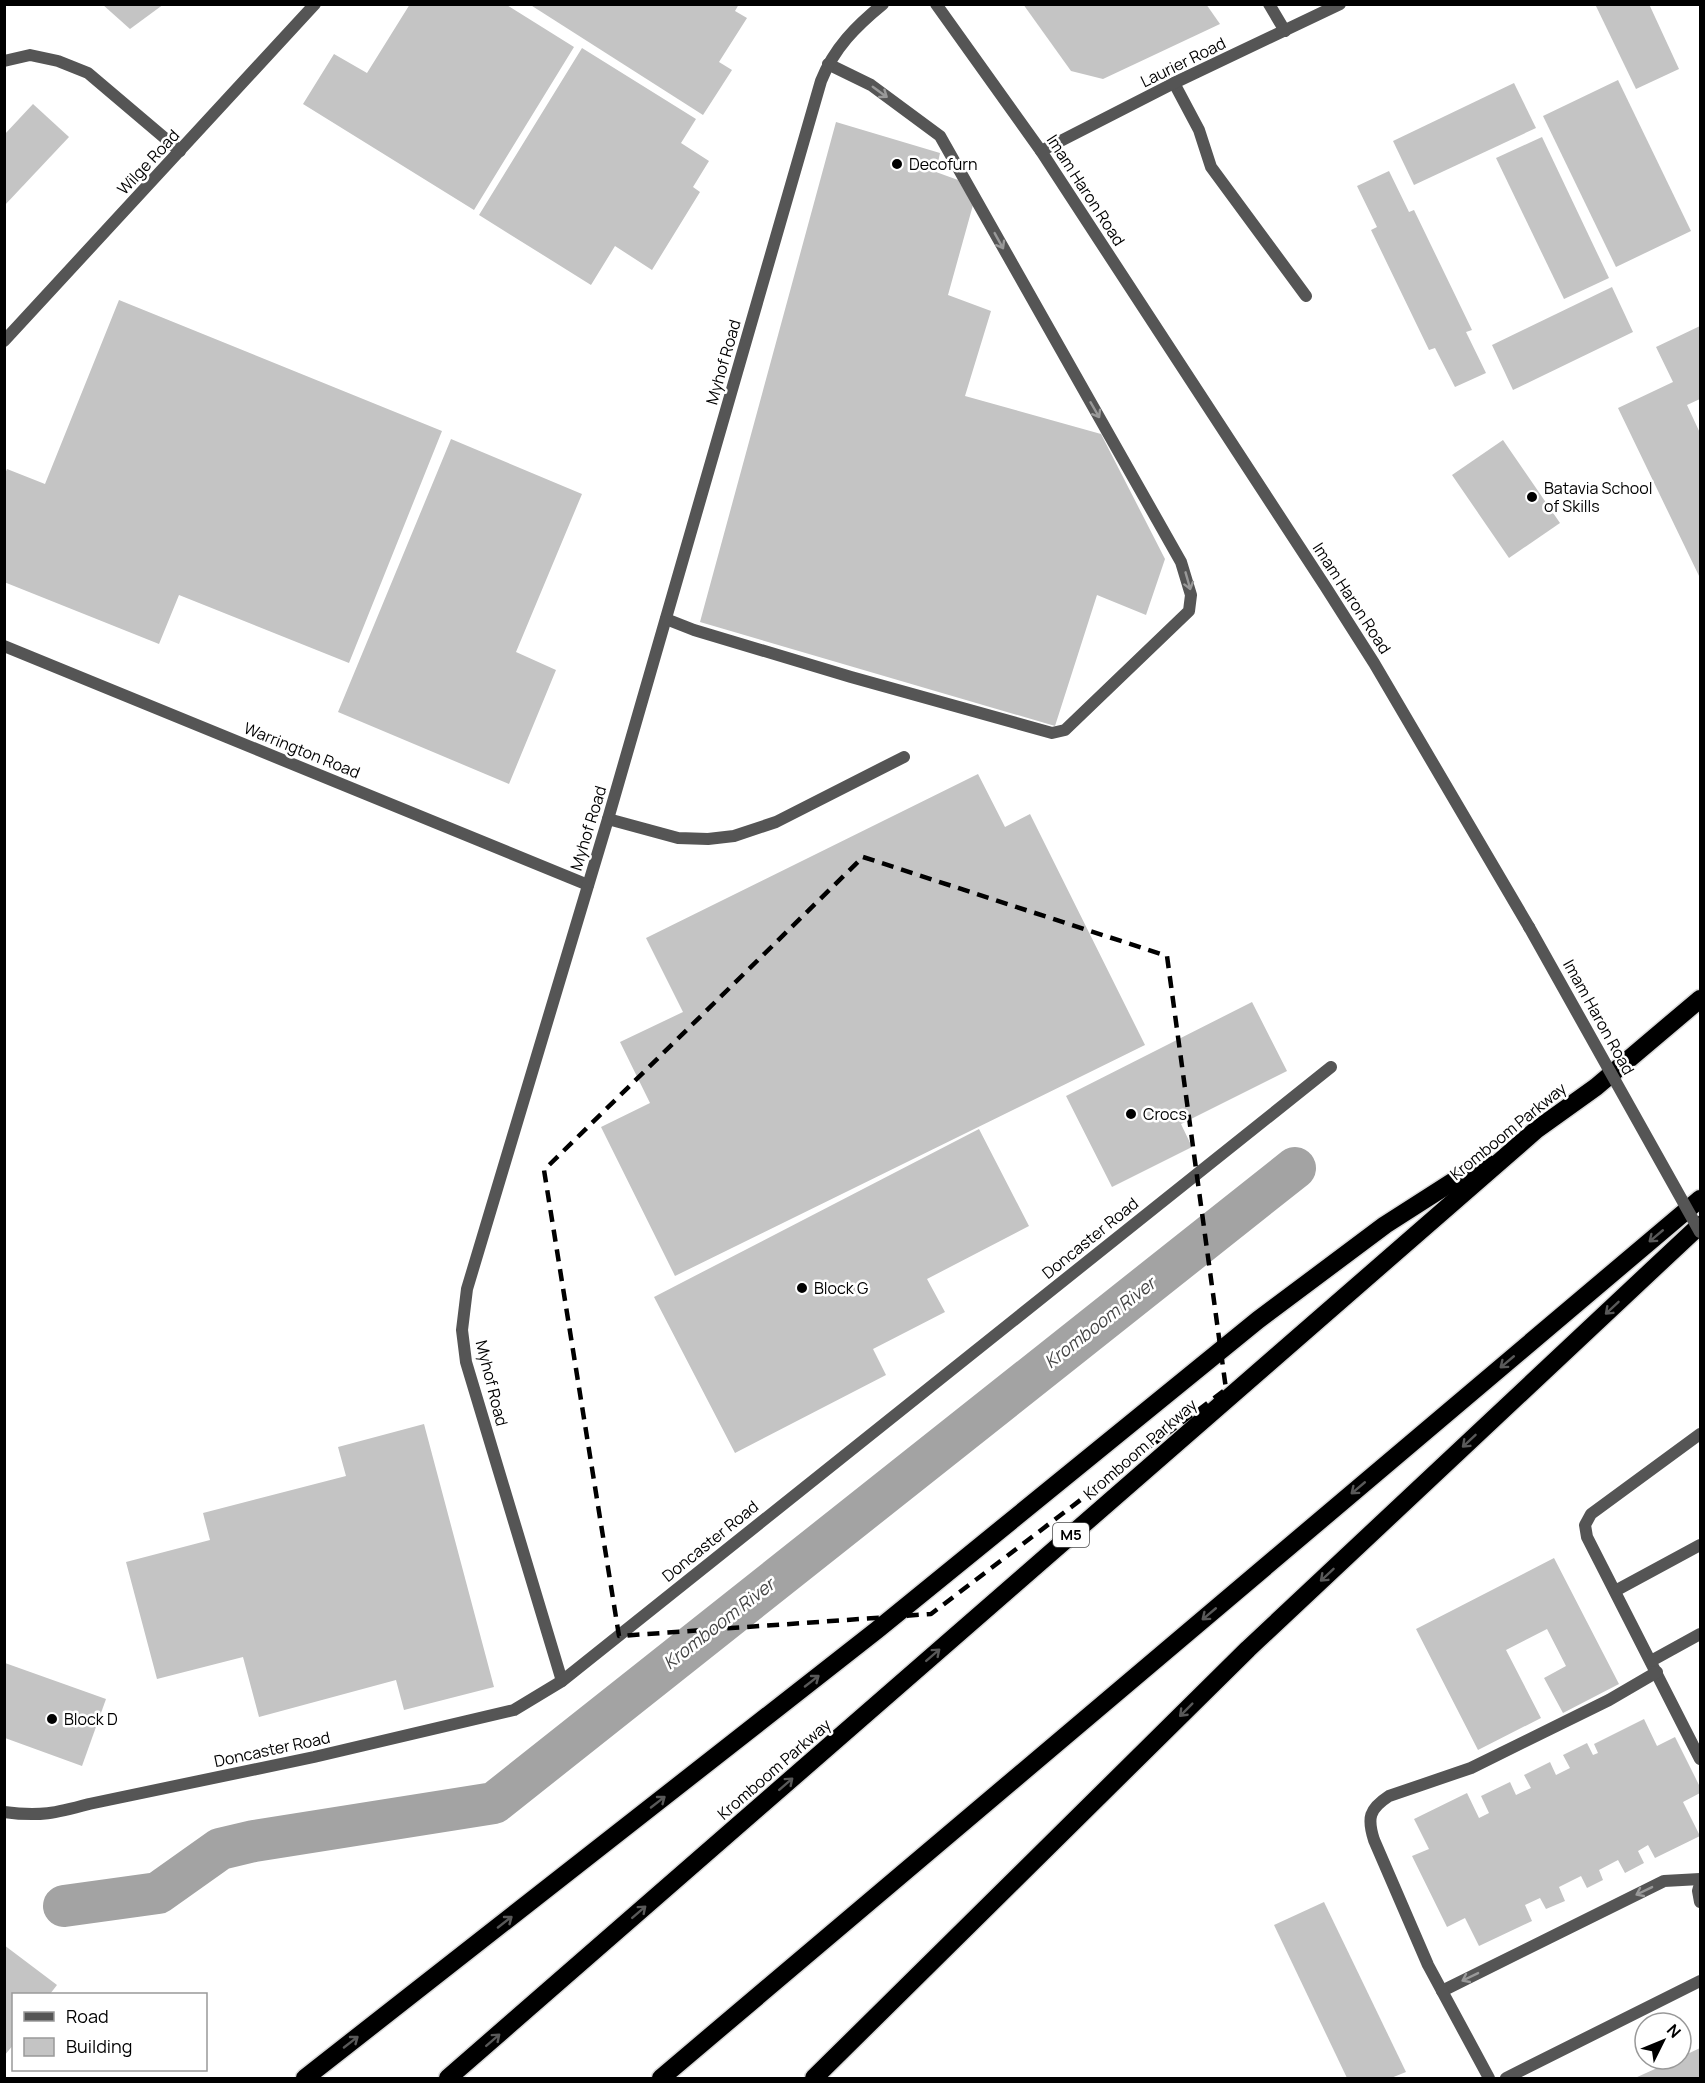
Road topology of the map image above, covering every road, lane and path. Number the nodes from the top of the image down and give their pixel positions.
1 (315, 4) edge
2 (883, 4) edge
3 (936, 4) edge
4 (1269, 4) edge
5 (1340, 4) edge
6 (1285, 31) junction
7 (4, 61) edge
8 (828, 64) junction
9 (1174, 84) junction
10 (180, 151) junction
11 (1041, 151) junction
12 (1306, 296) dead end
13 (4, 341) edge
14 (666, 619) junction
15 (4, 646) edge
16 (904, 758) dead end
17 (609, 819) junction
18 (588, 885) junction
19 (1701, 999) edge
20 (1331, 1067) dead end
21 (1536, 1130) junction
22 (1701, 1199) edge
23 (1701, 1225) edge
24 (1701, 1232) edge
25 (1701, 1434) edge
26 (1701, 1545) edge
27 (1615, 1591) junction
28 (1701, 1634) edge
29 (1651, 1660) junction
30 (1657, 1672) junction
31 (562, 1681) junction
32 (1695, 1734) edge
33 (1701, 1759) edge
34 (4, 1812) edge
35 (1701, 1879) edge
36 (1701, 1884) edge
37 (1701, 1902) edge
38 (1701, 1981) edge
39 (1442, 1991) junction
40 (305, 2079) edge
41 (448, 2079) edge
42 (661, 2079) edge
43 (814, 2079) edge
44 (1489, 2079) edge
45 (1506, 2079) edge

1 - 10 street, Wilge Road
2 - 8 street, Myhof Road
3 - 11 street, Imam Haron Road
4 - 6 street
5 - 6 street, Laurier Road
6 - 9 street, Laurier Road
7 - 10 street
8 - 14 street, Myhof Road
8 -> 14 street
9 - 11 street, Laurier Road
9 - 12 street
10 - 13 street, Wilge Road
11 - 24 street, Imam Haron Road, bridge
14 - 17 street, Myhof Road
15 - 18 street, Warrington Road
16 - 17 street
17 - 18 street, Myhof Road
18 - 31 street, Myhof Road
19 - 21 highway, Kromboom Parkway / M5
20 - 31 street, Doncaster Road
40 -> 21 highway
41 -> 21 highway, Kromboom Parkway / M5
22 -> 42 highway
23 -> 43 highway
25 - 27 street
26 - 27 street
27 - 29 street
28 - 29 street
29 - 30 street
30 - 32 street
30 - 39 street
31 - 34 street, Doncaster Road
32 - 33 street
35 -> 39 street
36 - 37 street
38 - 45 street
39 - 44 street

